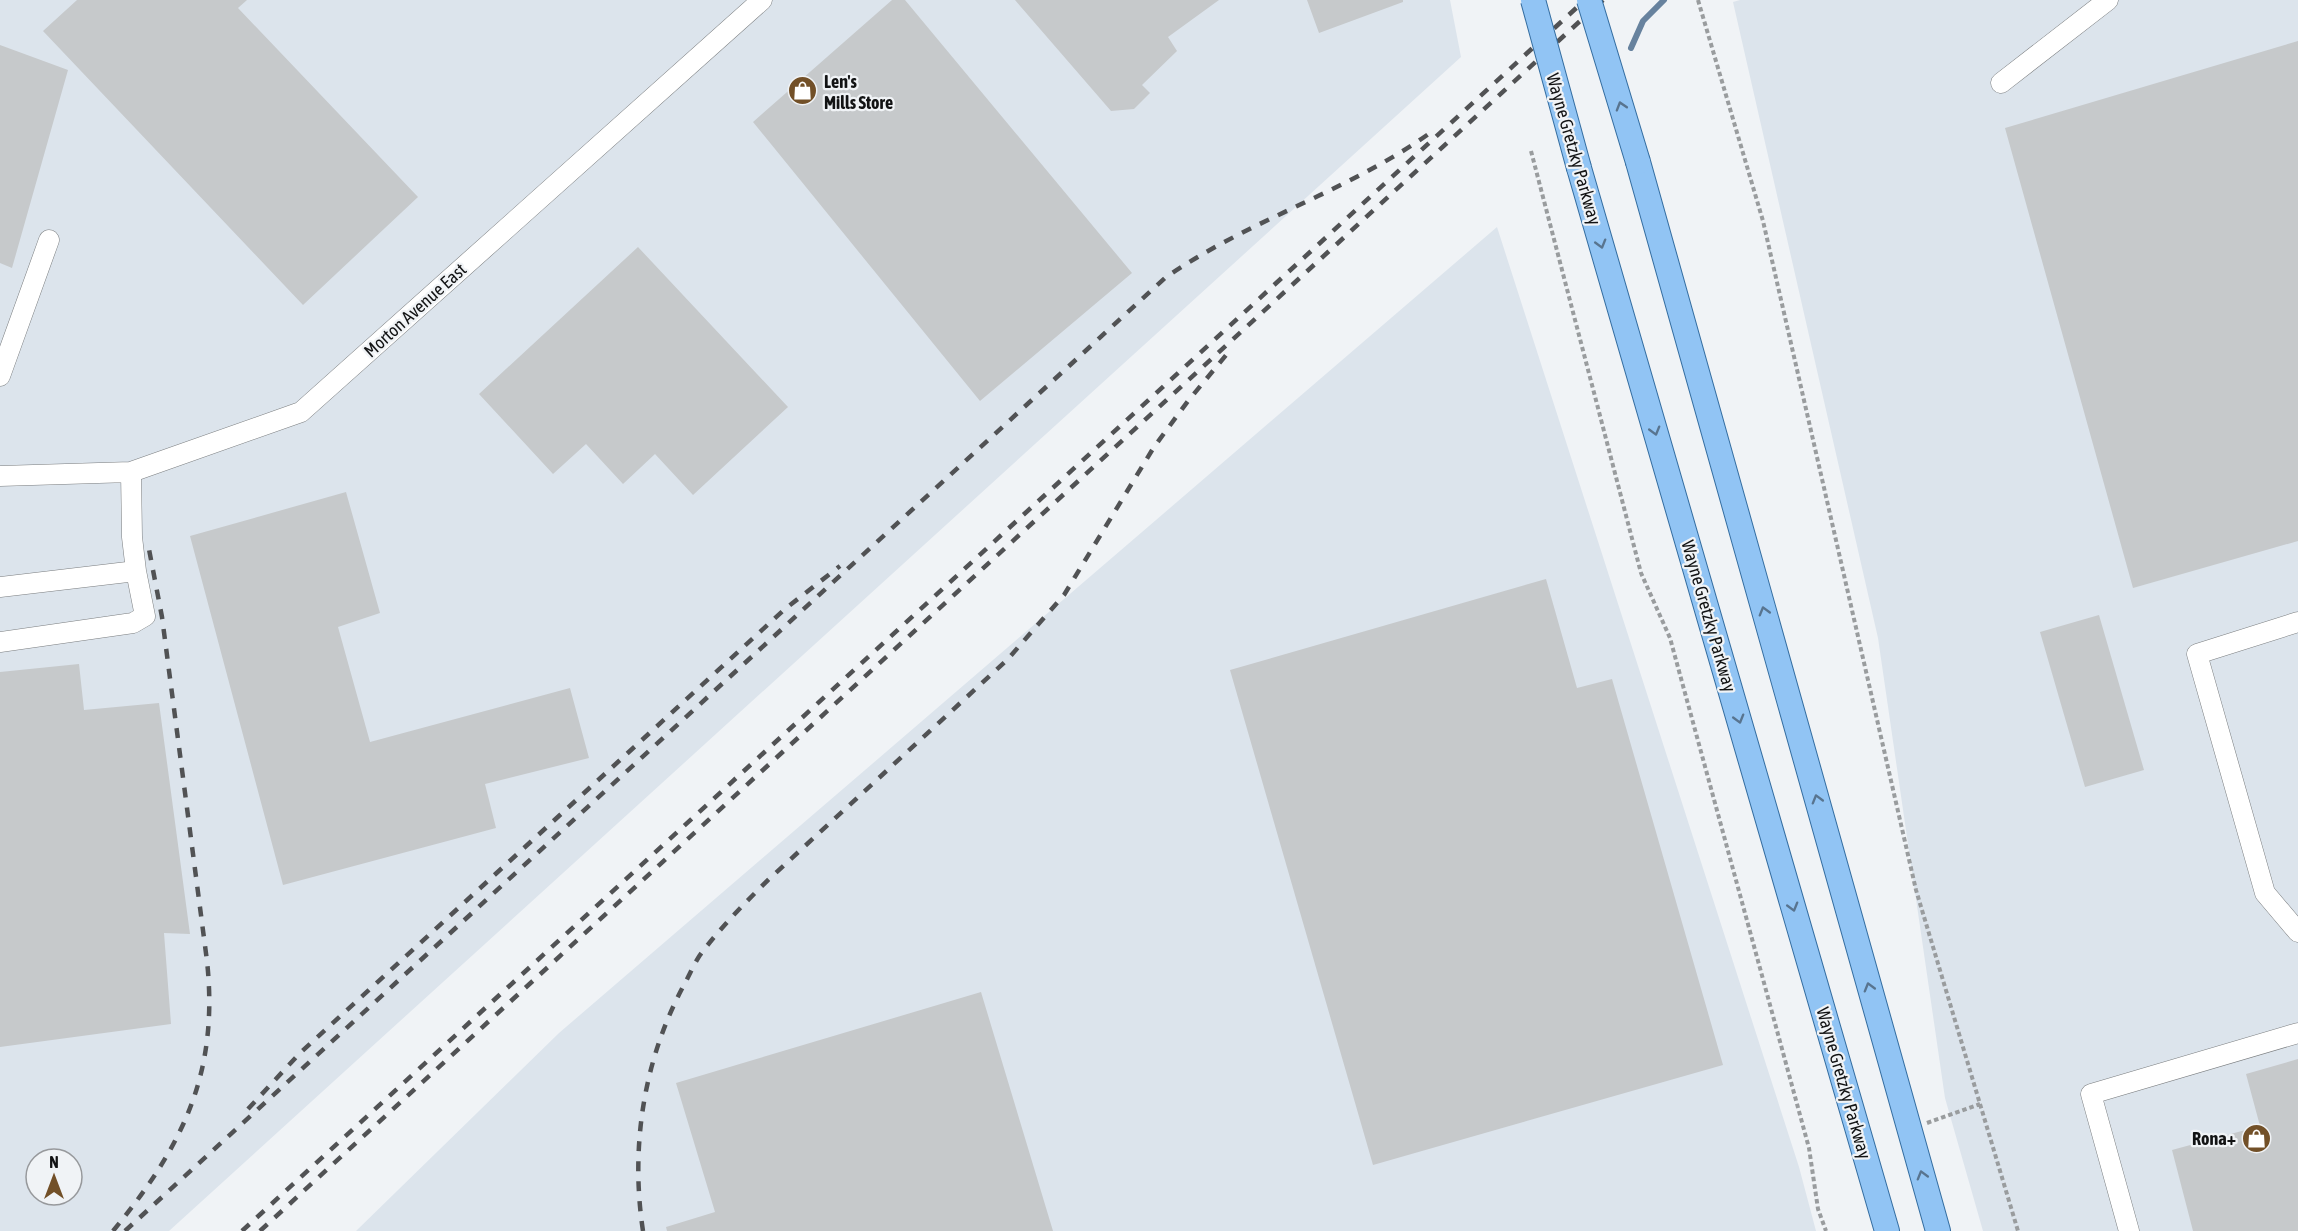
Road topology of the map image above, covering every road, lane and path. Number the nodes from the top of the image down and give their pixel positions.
1 (762, 0) edge
2 (1533, 0) edge
3 (1589, 0) edge
4 (1698, 0) edge
5 (2108, 0) edge
6 (2001, 83) dead end
7 (1531, 151) dead end
8 (49, 240) dead end
9 (0, 376) edge
10 (131, 472) junction
11 (0, 476) edge
12 (136, 571) junction
13 (0, 587) edge
14 (2298, 622) edge
15 (0, 642) edge
16 (2298, 932) edge
17 (2298, 1033) edge
18 (1980, 1104) junction
19 (1909, 1129) junction
20 (1826, 1231) edge
21 (1887, 1231) edge
22 (1938, 1231) edge
23 (2018, 1231) edge
24 (2129, 1231) edge

1 - 10 street, Morton Avenue East
2 -> 21 main road, Wayne Gretzky Parkway, bridge
19 -> 3 main road, bridge
4 - 18 path
5 - 6 street
7 - 20 path
8 - 9 street
10 - 11 street, Morton Avenue East
10 - 12 street
12 - 13 street
12 - 15 street
14 - 16 street
17 - 24 street
18 - 19 path
18 - 23 path
22 -> 19 main road

